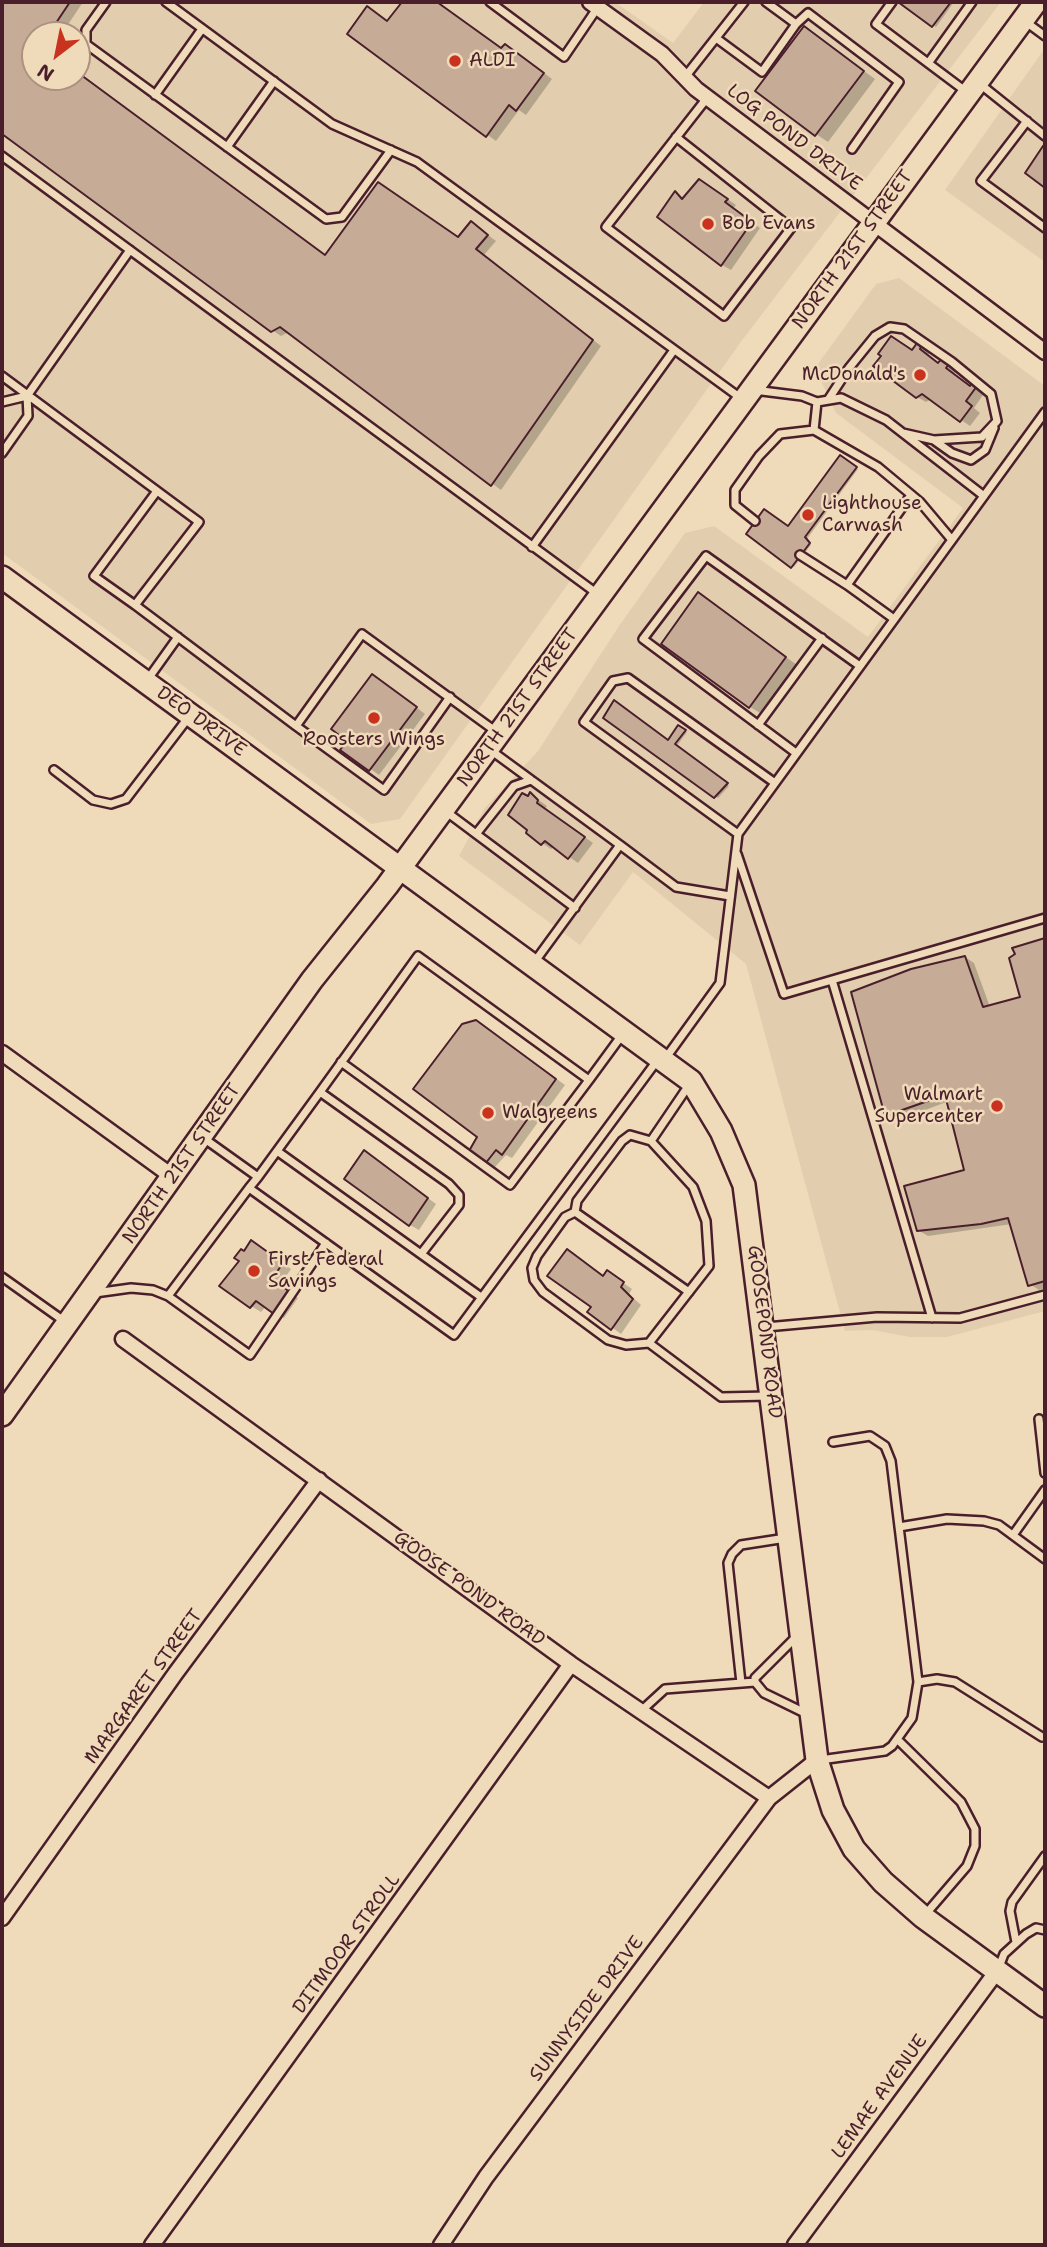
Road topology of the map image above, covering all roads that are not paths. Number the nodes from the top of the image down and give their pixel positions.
1 (106, 2) edge
2 (166, 2) edge
3 (490, 2) edge
4 (744, 2) edge
5 (766, 2) edge
6 (892, 2) edge
7 (972, 2) edge
8 (1036, 2) edge
9 (594, 5) edge
10 (1023, 20) junction
11 (796, 24) junction
12 (202, 29) junction
13 (1045, 36) edge
14 (716, 38) junction
15 (929, 62) junction
16 (685, 77) junction
17 (274, 81) junction
18 (972, 88) junction
19 (155, 95) junction
20 (707, 97) junction
21 (1027, 121) junction
22 (1045, 136) edge
23 (676, 137) junction
24 (227, 146) junction
25 (852, 149) dead end
26 (391, 150) junction
27 (2, 156) edge
28 (874, 222) junction
29 (1045, 228) edge
30 (130, 250) junction
31 (674, 349) junction
32 (1045, 352) edge
33 (2, 376) edge
34 (746, 394) junction
35 (27, 396) junction
36 (828, 400) junction
37 (2, 402) edge
38 (817, 402) junction
39 (1045, 412) edge
40 (996, 424) junction
41 (814, 430) junction
42 (903, 433) junction
43 (934, 440) junction
44 (2, 453) edge
45 (157, 491) junction
46 (911, 495) junction
47 (984, 496) junction
48 (755, 521) dead end
49 (952, 540) junction
50 (532, 547) junction
51 (800, 555) dead end
52 (2, 577) edge
53 (847, 585) junction
54 (600, 596) junction
55 (135, 605) junction
56 (894, 619) junction
57 (178, 637) junction
58 (822, 638) junction
59 (860, 666) junction
60 (146, 682) junction
61 (450, 697) junction
62 (191, 715) junction
63 (758, 725) junction
64 (296, 726) junction
65 (493, 741) junction
66 (796, 753) junction
67 (54, 770) dead end
68 (531, 780) junction
69 (775, 783) junction
70 (443, 810) junction
71 (476, 834) junction
72 (738, 834) junction
73 (620, 845) junction
74 (735, 850) junction
75 (400, 867) junction
76 (730, 896) junction
77 (575, 908) junction
78 (1045, 918) edge
79 (533, 965) junction
80 (832, 980) junction
81 (624, 1032) junction
82 (2, 1053) edge
83 (662, 1060) junction
84 (341, 1062) junction
85 (590, 1080) junction
86 (691, 1082) junction
87 (320, 1092) junction
88 (201, 1137) junction
89 (651, 1141) junction
90 (277, 1151) junction
91 (173, 1177) junction
92 (258, 1177) junction
93 (250, 1188) junction
94 (575, 1212) junction
95 (326, 1243) junction
96 (421, 1254) junction
97 (2, 1278) edge
98 (689, 1292) junction
99 (89, 1294) junction
100 (1045, 1295) edge
101 (168, 1296) junction
102 (481, 1297) junction
103 (932, 1318) junction
104 (67, 1324) junction
105 (763, 1327) junction
106 (123, 1339) dead end
107 (649, 1343) junction
108 (772, 1396) junction
109 (2, 1415) edge
110 (1039, 1419) dead end
111 (833, 1442) dead end
112 (1045, 1473) edge
113 (319, 1480) junction
114 (1045, 1490) edge
115 (899, 1527) junction
116 (1013, 1535) junction
117 (789, 1538) junction
118 (1045, 1559) edge
119 (801, 1632) junction
120 (571, 1664) junction
121 (755, 1682) junction
122 (918, 1682) junction
123 (741, 1683) junction
124 (641, 1711) junction
125 (812, 1716) junction
126 (1042, 1737) dead end
127 (898, 1740) junction
128 (817, 1760) junction
129 (769, 1798) junction
130 (1045, 1856) edge
131 (923, 1917) junction
132 (2, 1918) edge
133 (1045, 1930) edge
134 (1016, 1942) junction
135 (997, 1971) junction
136 (1045, 2006) edge
137 (152, 2245) edge
138 (441, 2245) edge
139 (795, 2245) edge

1 - 19 lane
2 - 12 lane
3 - 9 lane
4 - 14 lane
5 - 11 lane
6 - 15 lane
7 - 15 lane
8 - 10 street, NORTH 21ST STREET
9 - 16 street, LOG POND DRIVE
10 - 13 lane
10 - 18 street, NORTH 21ST STREET
11 - 14 lane
11 - 25 lane
12 - 17 lane
12 - 19 lane
14 - 16 lane
15 - 18 lane
16 - 20 street, LOG POND DRIVE
17 - 24 lane
17 - 26 lane
18 - 21 lane
18 - 28 street, NORTH 21ST STREET
19 - 24 lane
20 - 23 lane
20 - 28 street, LOG POND DRIVE
21 - 22 lane
21 - 29 lane
23 - 23 lane
24 - 26 lane
26 - 31 lane
27 - 30 lane
28 - 32 street, LOG POND DRIVE
28 - 34 street, NORTH 21ST STREET
30 - 35 lane
30 - 50 lane
31 - 34 lane
31 - 50 lane
33 - 35 lane
34 - 38 lane
34 - 54 street, NORTH 21ST STREET
35 - 37 lane
35 - 44 lane
35 - 45 lane
36 - 38 lane
36 - 40 lane
36 - 42 lane
38 - 41 lane
39 - 47 lane
40 - 43 lane
40 - 43 lane
41 - 46 lane
41 - 48 lane
42 - 43 lane
42 - 47 lane
45 - 55 lane
45 - 55 lane
46 - 49 lane
46 - 53 lane
47 - 49 lane
49 - 56 lane
50 - 54 lane
51 - 53 lane
52 - 60 street, DEO DRIVE
53 - 56 lane
54 - 65 street, NORTH 21ST STREET
55 - 57 lane
56 - 59 lane
57 - 60 lane
57 - 64 lane
58 - 59 lane
58 - 63 lane
58 - 63 lane
59 - 66 lane
60 - 62 street, DEO DRIVE
61 - 64 lane
61 - 64 lane
61 - 65 lane
62 - 67 lane
62 - 75 street, DEO DRIVE
63 - 66 lane
65 - 68 lane
65 - 70 street, NORTH 21ST STREET
66 - 69 lane
68 - 71 lane
68 - 73 lane
69 - 72 lane
69 - 72 lane
70 - 71 lane
70 - 75 street, NORTH 21ST STREET
71 - 77 lane
72 - 74 lane
73 - 76 lane
73 - 77 lane
74 - 76 lane
74 - 80 lane
75 - 79 street, GOOSEPOND ROAD
75 - 88 street, NORTH 21ST STREET
76 - 83 lane
77 - 79 lane
78 - 80 lane
79 - 81 street, GOOSEPOND ROAD
80 - 103 lane
81 - 83 street, GOOSEPOND ROAD
81 - 85 lane
82 - 91 street
83 - 86 street, GOOSEPOND ROAD
83 - 102 lane
84 - 85 lane
84 - 85 lane
84 - 87 lane
86 - 89 lane
86 - 105 street, GOOSEPOND ROAD
87 - 90 lane
87 - 96 lane
88 - 91 street, NORTH 21ST STREET
88 - 92 lane
89 - 94 lane
89 - 98 lane
90 - 92 lane
90 - 96 lane
91 - 99 street, NORTH 21ST STREET
92 - 93 lane
93 - 95 lane
93 - 101 lane
94 - 98 lane
94 - 107 lane
95 - 101 lane
95 - 102 lane
96 - 102 lane
97 - 104 lane
98 - 107 lane
99 - 101 lane
99 - 104 street, NORTH 21ST STREET
100 - 103 lane
103 - 105 lane
104 - 109 street, NORTH 21ST STREET
105 - 108 street, GOOSEPOND ROAD
106 - 113 street, GOOSE POND ROAD
107 - 108 lane
108 - 117 street, GOOSEPOND ROAD
110 - 112 lane
111 - 115 lane
113 - 120 street, GOOSE POND ROAD
113 - 132 street, MARGARET STREET
114 - 116 lane
115 - 116 lane
115 - 122 lane
116 - 118 lane
117 - 119 street, GOOSEPOND ROAD
117 - 123 lane
119 - 121 lane
119 - 125 street, GOOSEPOND ROAD
120 - 124 street, GOOSE POND ROAD
120 - 137 street, DITMOOR STROLL
121 - 123 lane
121 - 125 lane
122 - 126 lane
122 - 127 lane
123 - 124 lane
124 - 129 street, GOOSE POND ROAD
125 - 128 street, GOOSEPOND ROAD
127 - 128 lane
127 - 131 lane
128 - 129 street
128 - 131 street, GOOSEPOND ROAD
129 - 138 street, SUNNYSIDE DRIVE
130 - 134 lane
131 - 135 street
133 - 134 lane
134 - 135 lane
135 - 136 street
135 - 139 street, LEMAE AVENUE

